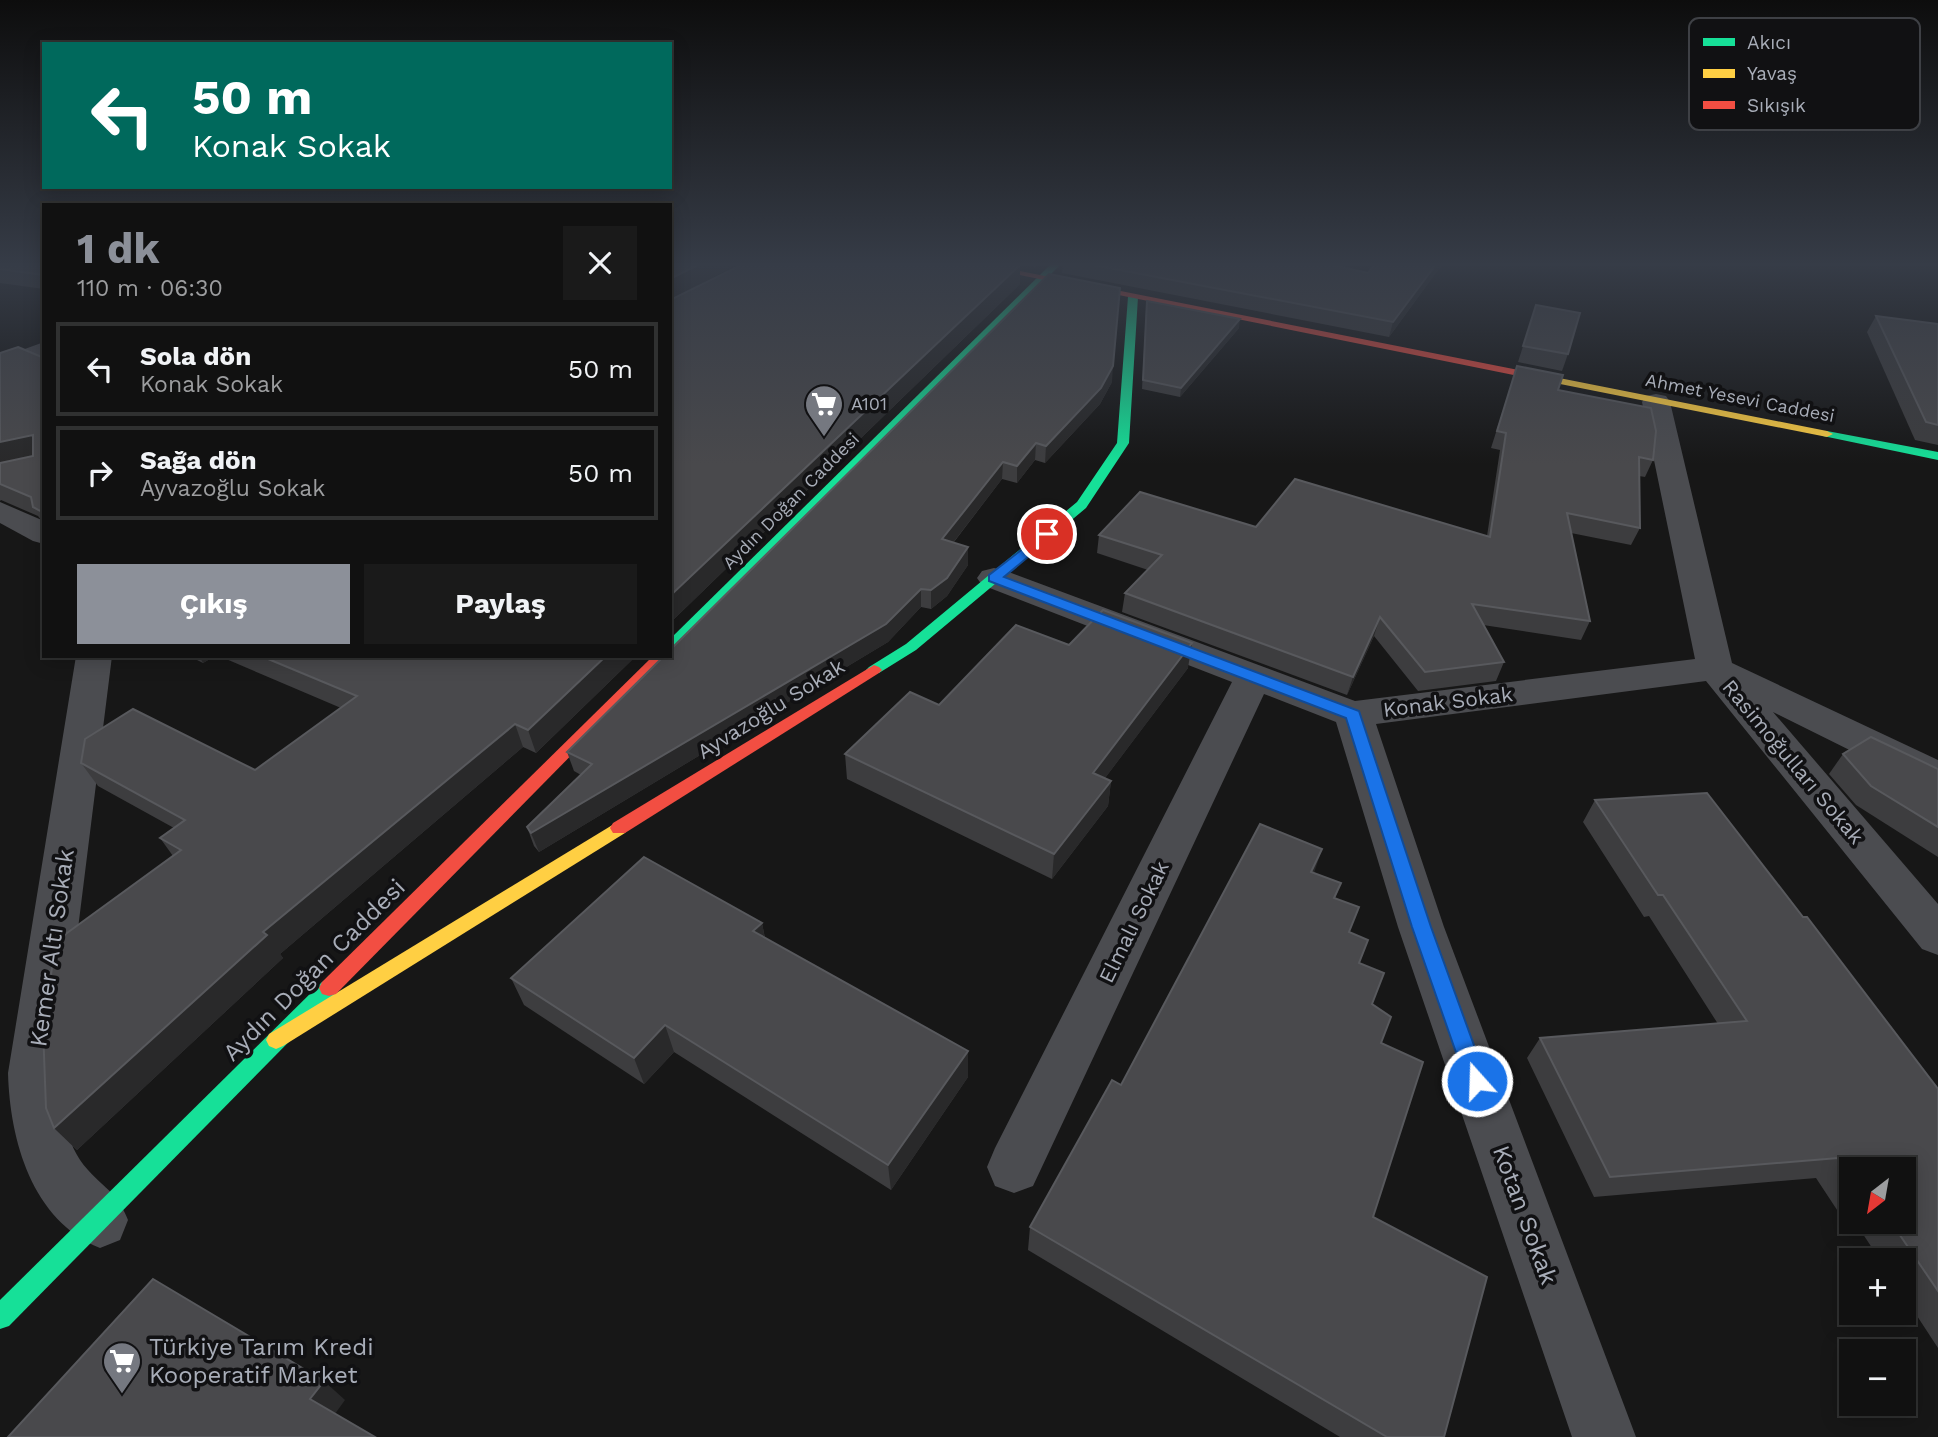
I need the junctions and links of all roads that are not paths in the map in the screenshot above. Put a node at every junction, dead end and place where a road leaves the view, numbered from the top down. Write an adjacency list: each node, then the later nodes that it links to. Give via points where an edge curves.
1 (990, 330): 11 (street, Aydın Doğan Caddesi)
2 (1131, 330): 10 (street, Ayvazoğlu Sokak, via 1123,443 1082,505)
3 (1298, 330): 6 (street, Ahmet Yesevi Caddesi)
4 (42, 351): 5 (street)
5 (0, 367)
6 (1656, 402): 7 (street, Ahmet Yesevi Caddesi); 14 (street, Rasimoğulları Sokak)
7 (1938, 456)
8 (0, 511): 9 (street)
9 (42, 533)
10 (994, 578): 15 (street, Konak Sokak); 19 (street, Ayvazoğlu Sokak, via 911,647)
11 (672, 646)
12 (94, 658): 21 (street, Kemer Altı Sokak, via 34,1073 36,1110 46,1152 62,1181)
13 (660, 658): 19 (street, Aydın Doğan Caddesi)
14 (1715, 668): 16 (street, Konak Sokak); 17 (street); 18 (street, Rasimoğulları Sokak)
15 (1253, 677): 16 (street, Konak Sokak); 20 (street, Elmalı Sokak)
16 (1353, 714): 23 (street, Kotan Sokak, via 1421,927)
17 (1938, 777)
18 (1938, 936)
19 (276, 1040): 21 (street, Aydın Doğan Caddesi)
20 (1014, 1167)
21 (100, 1220): 22 (street, Aydın Doğan Caddesi)
22 (0, 1318)
23 (1604, 1437)

